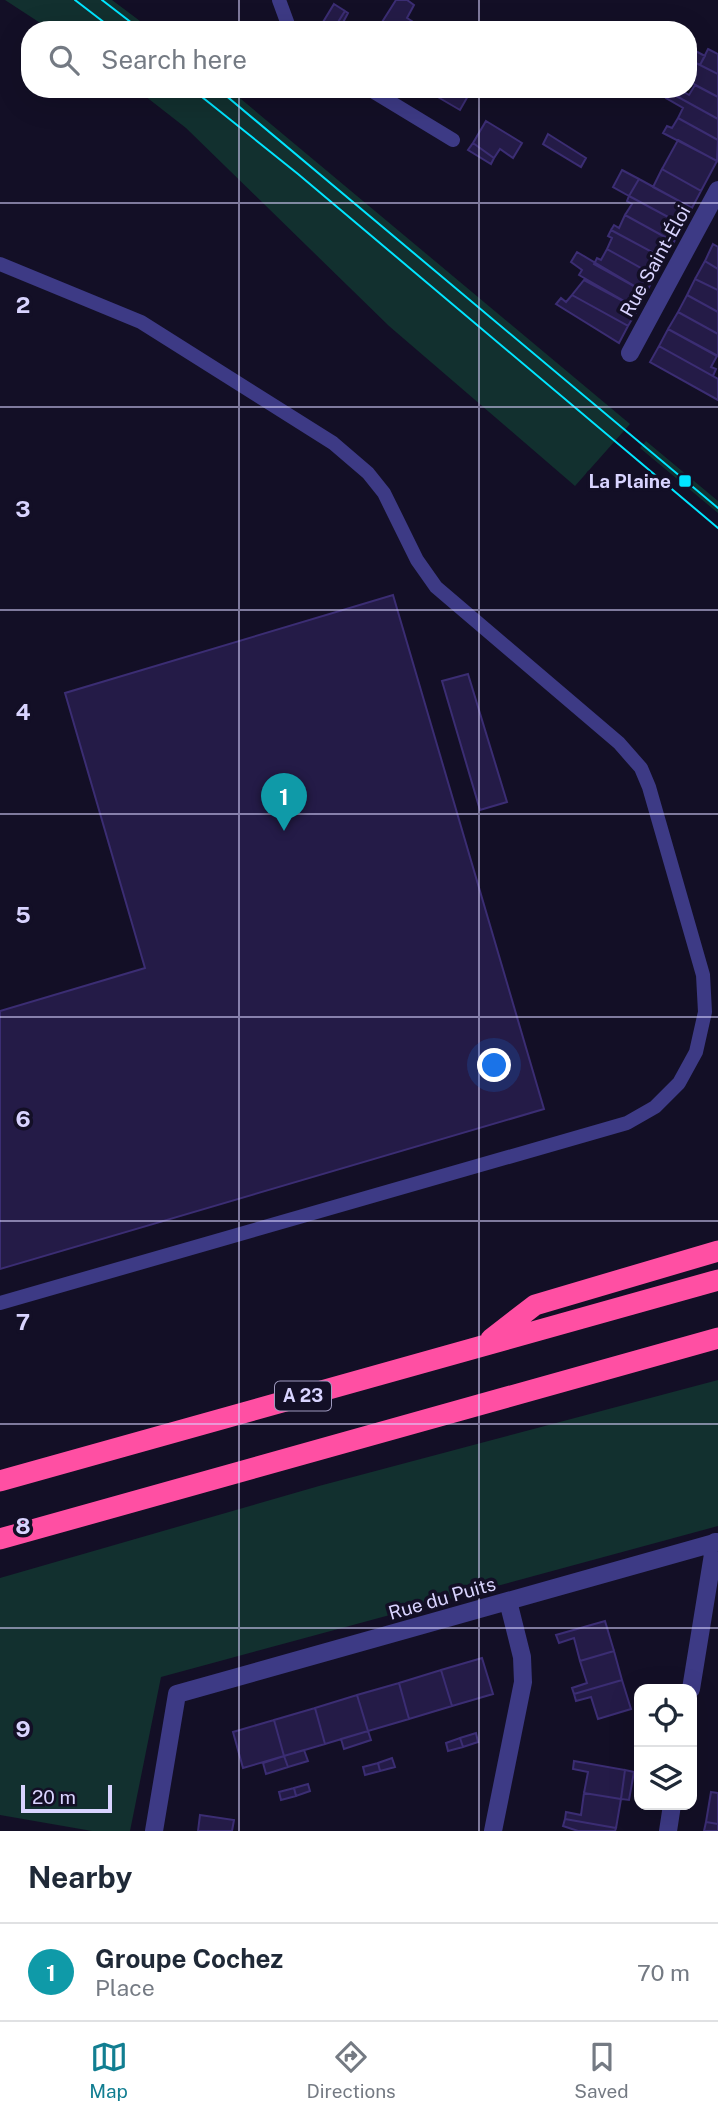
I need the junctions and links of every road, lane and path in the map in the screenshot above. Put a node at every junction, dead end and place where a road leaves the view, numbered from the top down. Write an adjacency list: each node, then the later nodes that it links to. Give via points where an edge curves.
1 (279, 0): 2 (lane)
2 (287, 21)
3 (384, 98): 4 (lane)
4 (453, 140)
5 (718, 190): 7 (street, Rue Saint-Éloi)
6 (0, 264): 10 (lane, via 141,322 333,443 368,472 436,587 619,743 640,768 706,992 702,1030 689,1067 668,1096 627,1123)
7 (629, 353)
8 (718, 1251): 12 (highway, via 535,1305)
9 (718, 1280): 12 (highway, A 23)
10 (0, 1303)
11 (718, 1338): 14 (highway)
12 (482, 1346): 13 (highway, A 23)
13 (0, 1481)
14 (0, 1539)
15 (717, 1543): 16 (street, Rue du Puits); 17 (street)
16 (508, 1601): 19 (street, Rue du Puits, via 177,1694); 20 (street, via 522,1657 523,1682)
17 (692, 1684)
18 (671, 1810): 21 (street)
19 (153, 1831)
20 (493, 1831)
21 (668, 1831)

